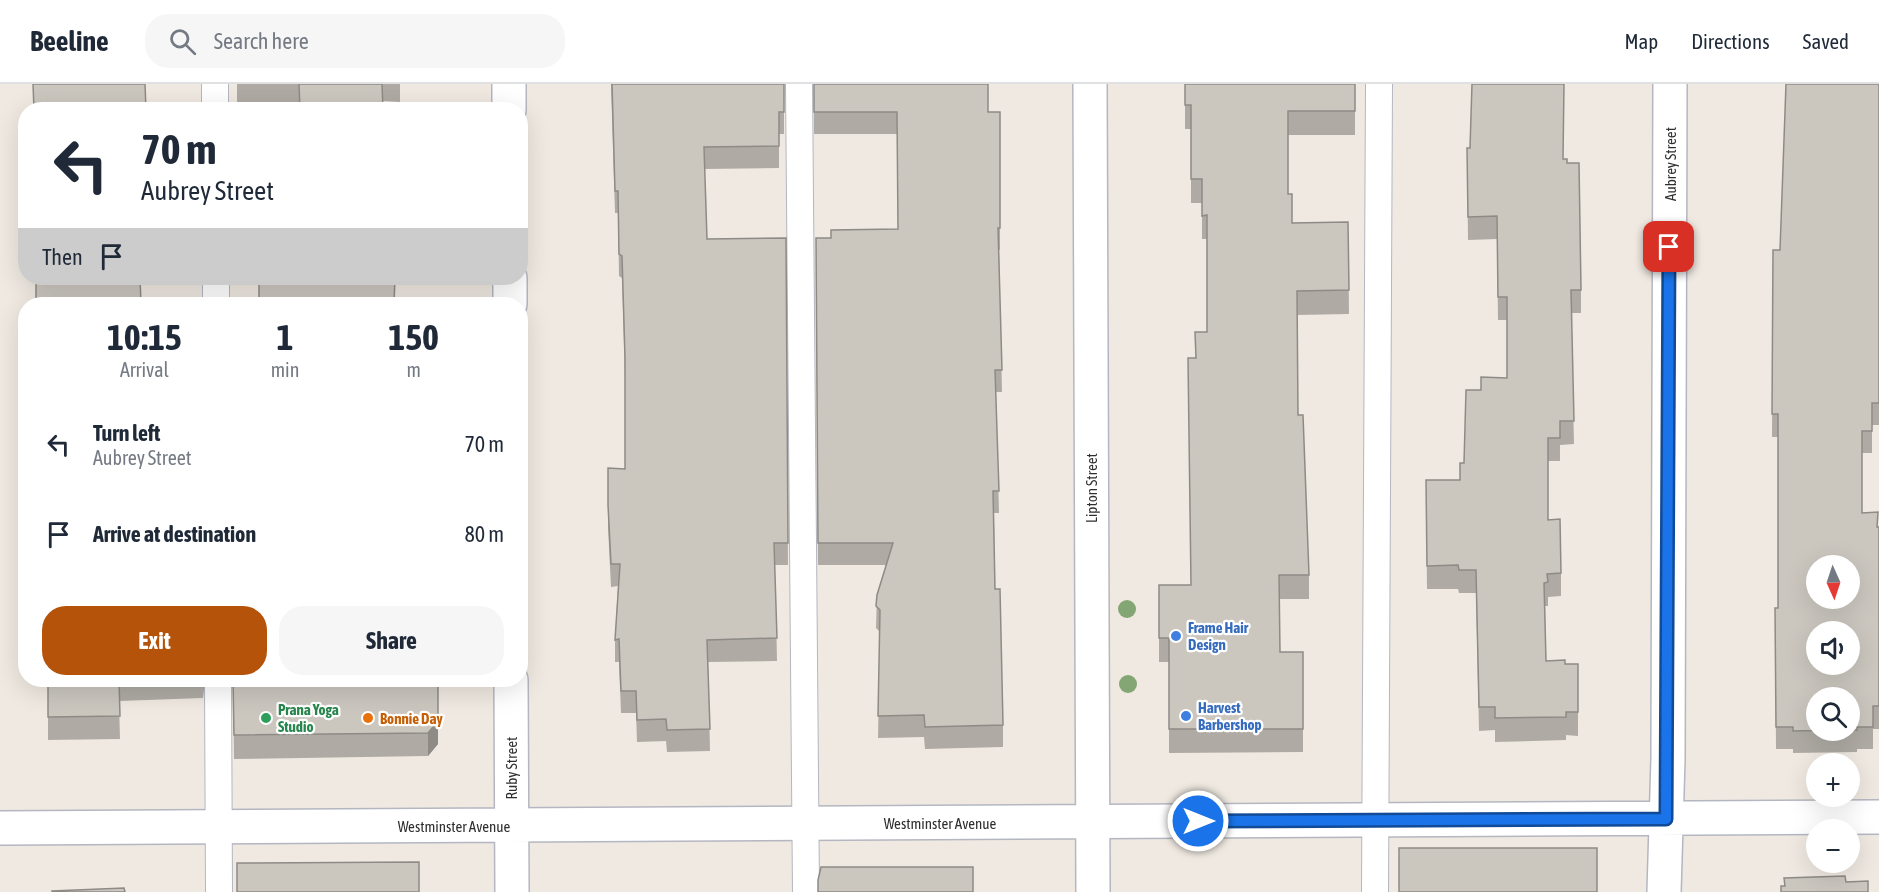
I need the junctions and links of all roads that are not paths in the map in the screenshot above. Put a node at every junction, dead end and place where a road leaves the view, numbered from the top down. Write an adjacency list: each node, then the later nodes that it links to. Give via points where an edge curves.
1 (215, 84): 7 (lane)
2 (509, 84): 8 (street)
3 (798, 84): 15 (lane)
4 (1090, 84): 14 (street, Lipton Street)
5 (1379, 84): 13 (lane)
6 (1670, 84): 12 (street, Aubrey Street)
7 (215, 102)
8 (509, 102)
9 (218, 687): 17 (lane)
10 (511, 687): 16 (street, Ruby Street)
11 (1879, 817): 12 (street, Westminster Avenue)
12 (1666, 819): 13 (street, Westminster Avenue); 24 (street, Aubrey Street)
13 (1377, 820): 14 (street, Westminster Avenue); 23 (lane)
14 (1093, 821): 15 (street, Westminster Avenue); 22 (street, Lipton Street)
15 (806, 824): 16 (street, Westminster Avenue); 21 (lane)
16 (511, 825): 17 (street, Westminster Avenue); 20 (street, Ruby Street)
17 (219, 827): 18 (street, Westminster Avenue); 19 (lane)
18 (0, 828)
19 (219, 892)
20 (512, 892)
21 (806, 892)
22 (1093, 892)
23 (1376, 892)
24 (1664, 892)

